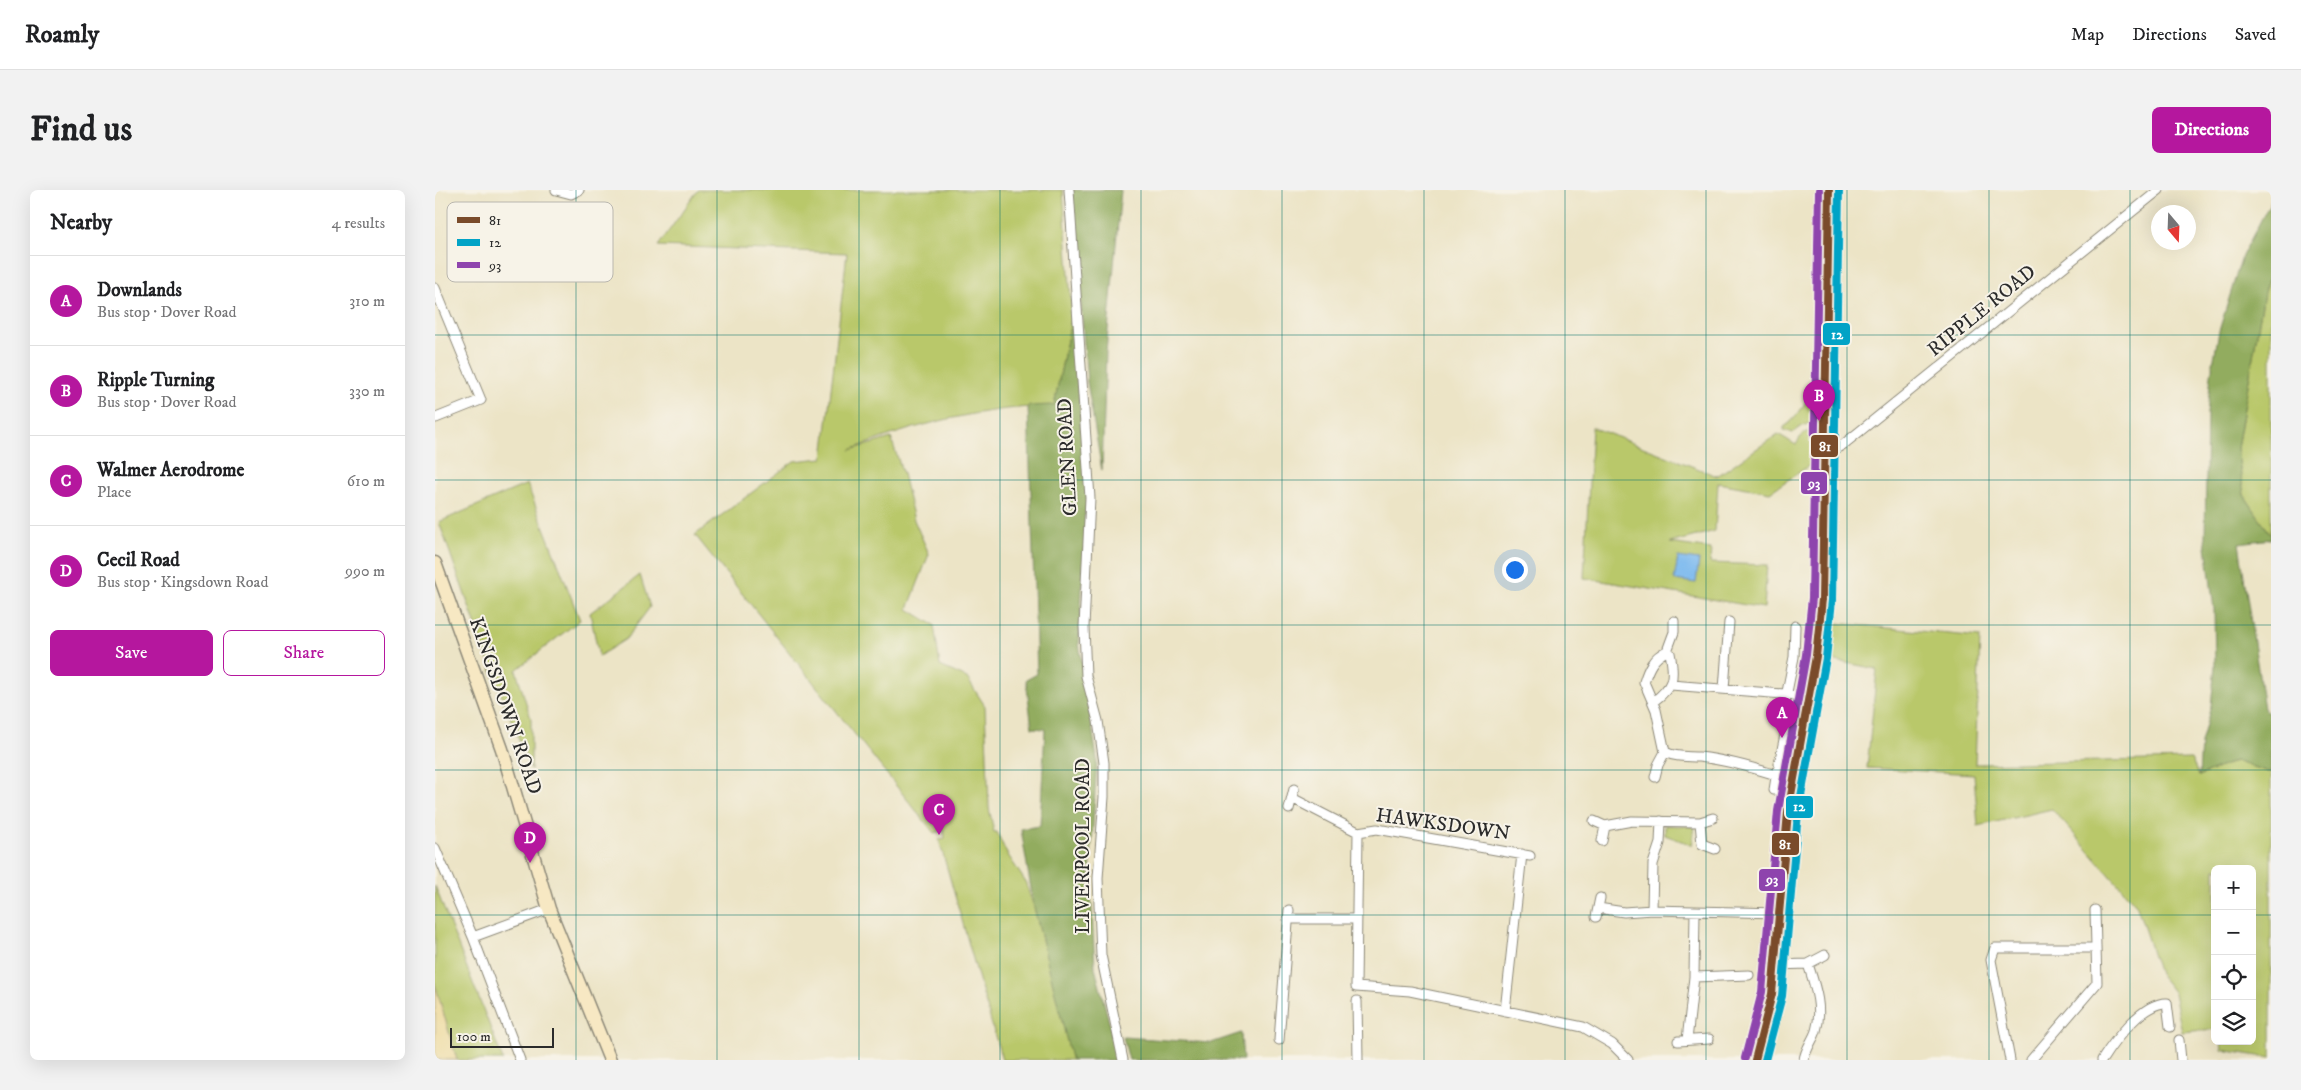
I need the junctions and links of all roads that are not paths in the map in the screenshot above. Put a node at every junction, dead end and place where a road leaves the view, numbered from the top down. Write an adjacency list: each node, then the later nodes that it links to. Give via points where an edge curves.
1 (556, 190): 2 (street, via 571,194)
2 (579, 190)
3 (1069, 190): 19 (street, GLEN ROAD, via 1090,498 1084,627 1086,667)
4 (1829, 190): 8 (main road)
5 (2159, 190): 8 (street, RIPPLE ROAD, via 1844,444)
6 (435, 288): 7 (street, via 481,400)
7 (436, 418)
8 (1824, 456): 17 (main road, via 1822,599)
9 (435, 563): 35 (street, KINGSDOWN ROAD, via 502,749)
10 (1674, 621): 13 (street)
11 (1729, 622): 15 (street)
12 (1795, 626): 16 (street)
13 (1667, 651): 14 (street, via 1673,668); 18 (street, via 1649,666 1644,682)
14 (1671, 684): 15 (street); 18 (street)
15 (1724, 689): 16 (street)
16 (1788, 694): 17 (street); 21 (street, via 1783,712 1786,730)
17 (1809, 696): 39 (main road, via 1788,812)
18 (1653, 702): 20 (street)
19 (1098, 721): 56 (street, LIVERPOOL ROAD, via 1104,797 1098,878 1101,955)
20 (1665, 752): 21 (street, via 1678,757); 22 (street)
21 (1778, 769): 23 (street)
22 (1655, 778)
23 (1774, 790)
24 (1289, 809): 30 (street, HAWKSDOWN, via 1293,793)
25 (1713, 818): 28 (street)
26 (1595, 821): 29 (street)
27 (1661, 821): 28 (street); 29 (street); 36 (street, via 1661,843 1653,864)
28 (1700, 822): 33 (street, via 1702,844)
29 (1605, 826): 31 (street)
30 (1358, 832): 40 (street, HAWKSDOWN); 49 (street, HAWKSDOWN, via 1377,829 1526,855)
31 (1602, 842)
32 (435, 848): 41 (street)
33 (1715, 849)
34 (1600, 898): 36 (street, via 1597,912)
35 (549, 909): 41 (street); 55 (street, KINGSDOWN ROAD)
36 (1652, 910): 38 (street)
37 (2095, 910): 42 (street)
38 (1695, 912): 39 (street); 47 (street)
39 (1779, 913): 45 (main road)
40 (1357, 919): 49 (street, HAWKSDOWN, via 1356,987 1410,991); 52 (street, via 1288,915)
41 (473, 937): 54 (street)
42 (2096, 948): 61 (street, via 1995,948 1991,960); 62 (street, via 2097,983)
43 (1825, 955): 44 (street)
44 (1808, 964): 45 (street); 60 (street, via 1819,1014)
45 (1775, 966): 59 (main road, via 1768,1015)
46 (1749, 975): 47 (street, via 1737,970)
47 (1694, 977): 51 (street, via 1683,1041)
48 (1357, 1001): 57 (street)
49 (1505, 1011): 58 (street, HAWKSDOWN, via 1583,1027 1612,1044)
50 (2170, 1027): 63 (street, via 2167,1003 2159,1003 2133,1021)
51 (1709, 1039)
52 (1279, 1040)
53 (2179, 1040): 64 (street)
54 (520, 1060)
55 (610, 1060)
56 (1123, 1060)
57 (1358, 1060)
58 (1628, 1060)
59 (1755, 1060)
60 (1804, 1060)
61 (2009, 1060)
62 (2031, 1060)
63 (2103, 1060)
64 (2181, 1060)

